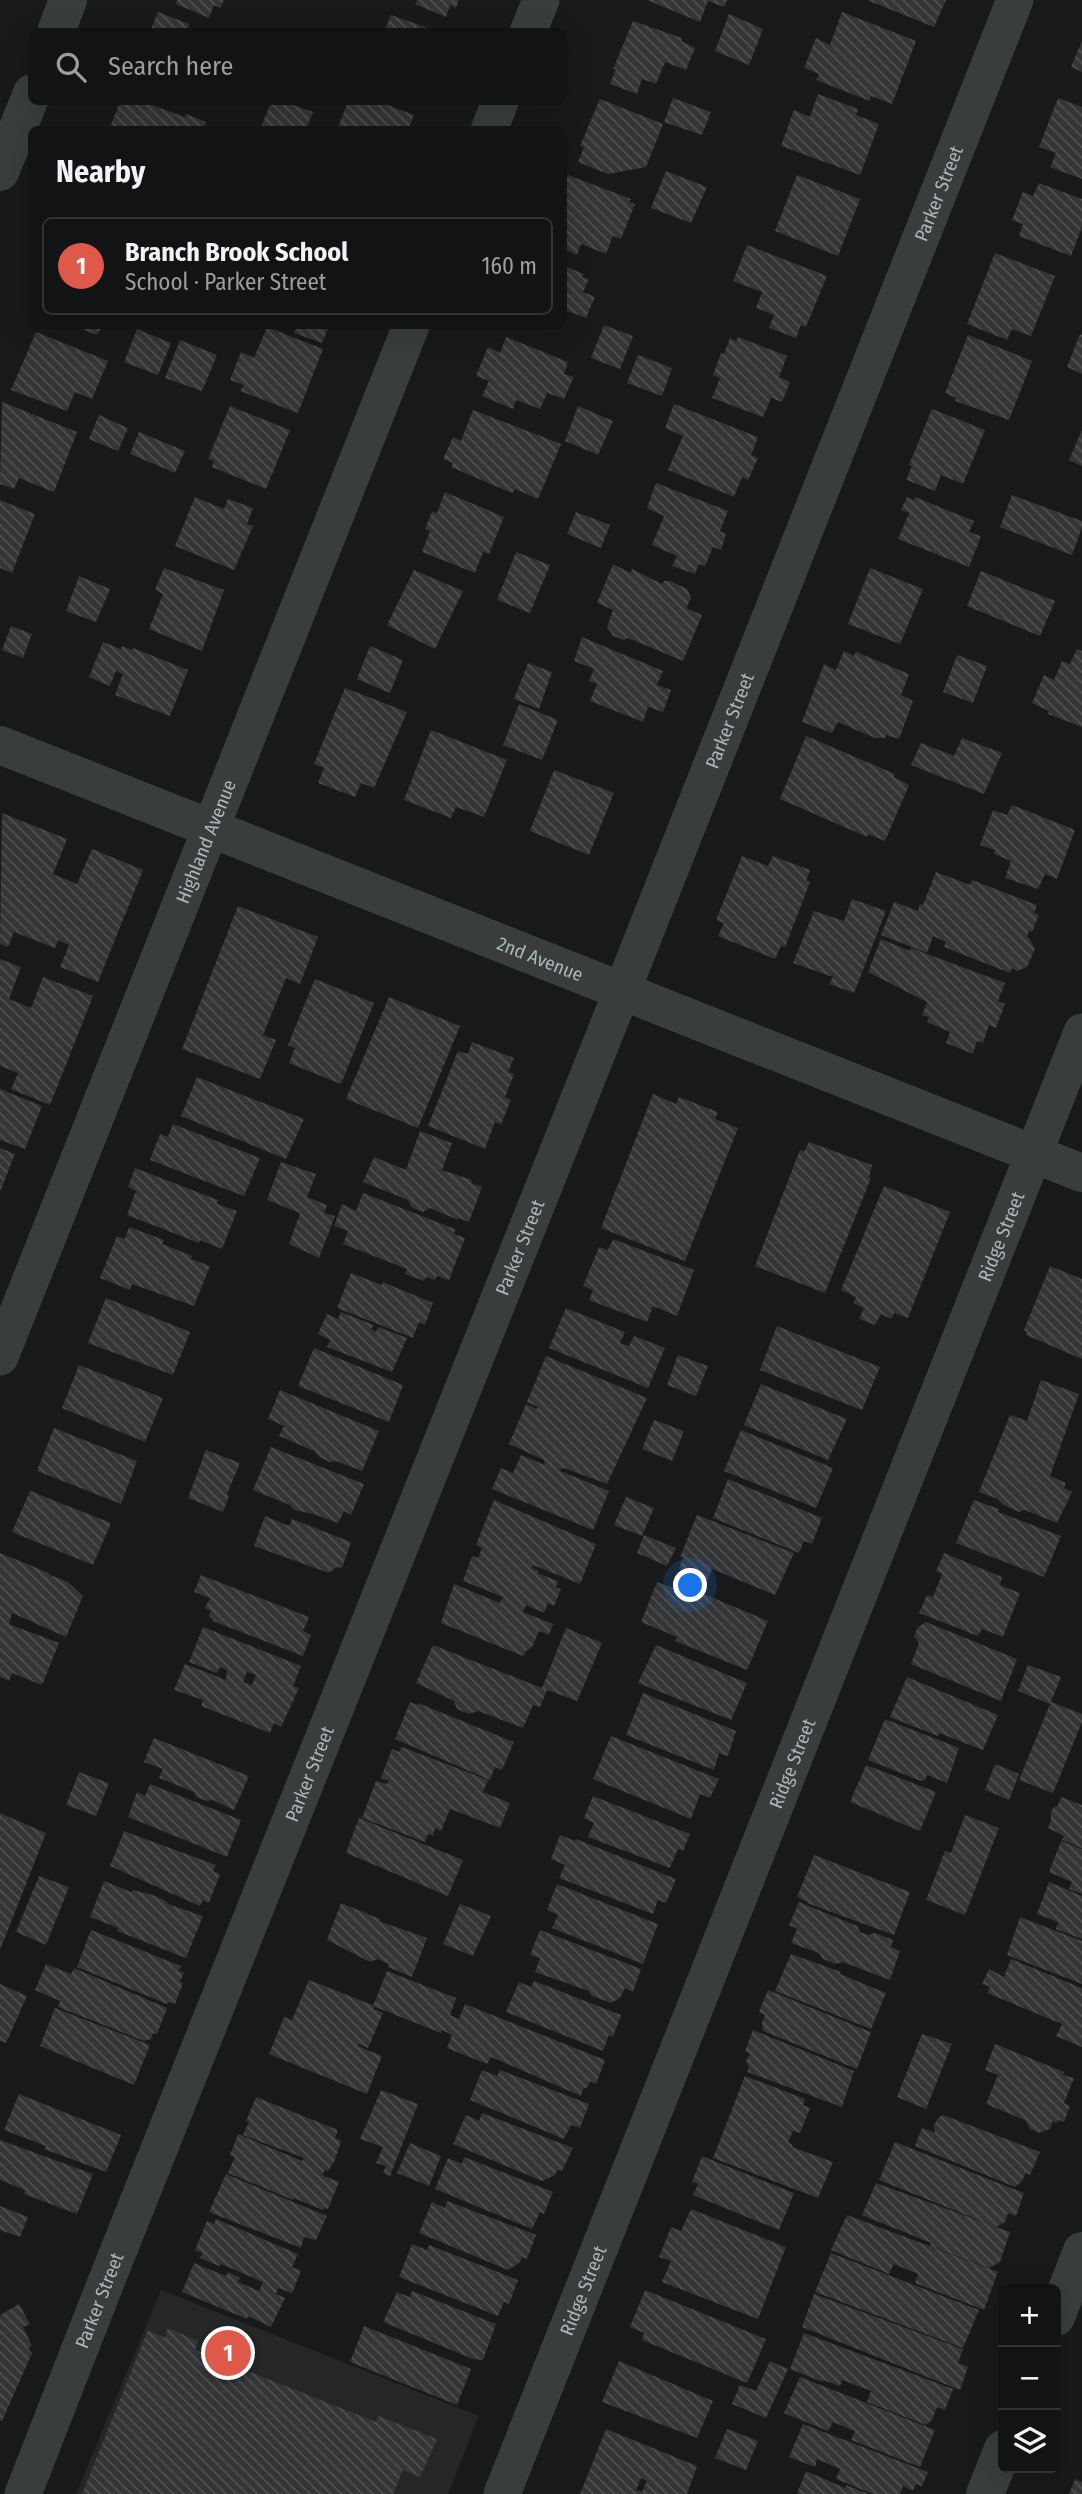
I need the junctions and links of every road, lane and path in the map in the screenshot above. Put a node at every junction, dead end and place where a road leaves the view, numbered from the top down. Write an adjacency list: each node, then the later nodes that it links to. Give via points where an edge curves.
1 (68, 0): 4 (street)
2 (541, 0): 5 (street)
3 (1015, 0): 13 (street, Parker Street)
4 (58, 28)
5 (530, 28)
6 (28, 103): 9 (street)
7 (499, 105): 8 (street)
8 (491, 126)
9 (0, 173)
10 (410, 329): 12 (street, Highland Avenue)
11 (0, 745): 12 (street, 2nd Avenue)
12 (212, 828): 13 (street, 2nd Avenue); 17 (street, Highland Avenue)
13 (622, 991): 15 (street, 2nd Avenue); 21 (street, Parker Street)
14 (1082, 1032): 15 (street, Ridge Street)
15 (1035, 1154): 16 (street, 2nd Avenue); 22 (street, Ridge Street)
16 (1082, 1173)
17 (0, 1357)
18 (1082, 2251): 19 (street)
19 (1061, 2304)
20 (998, 2462): 23 (street)
21 (23, 2494)
22 (502, 2494)
23 (985, 2494)

